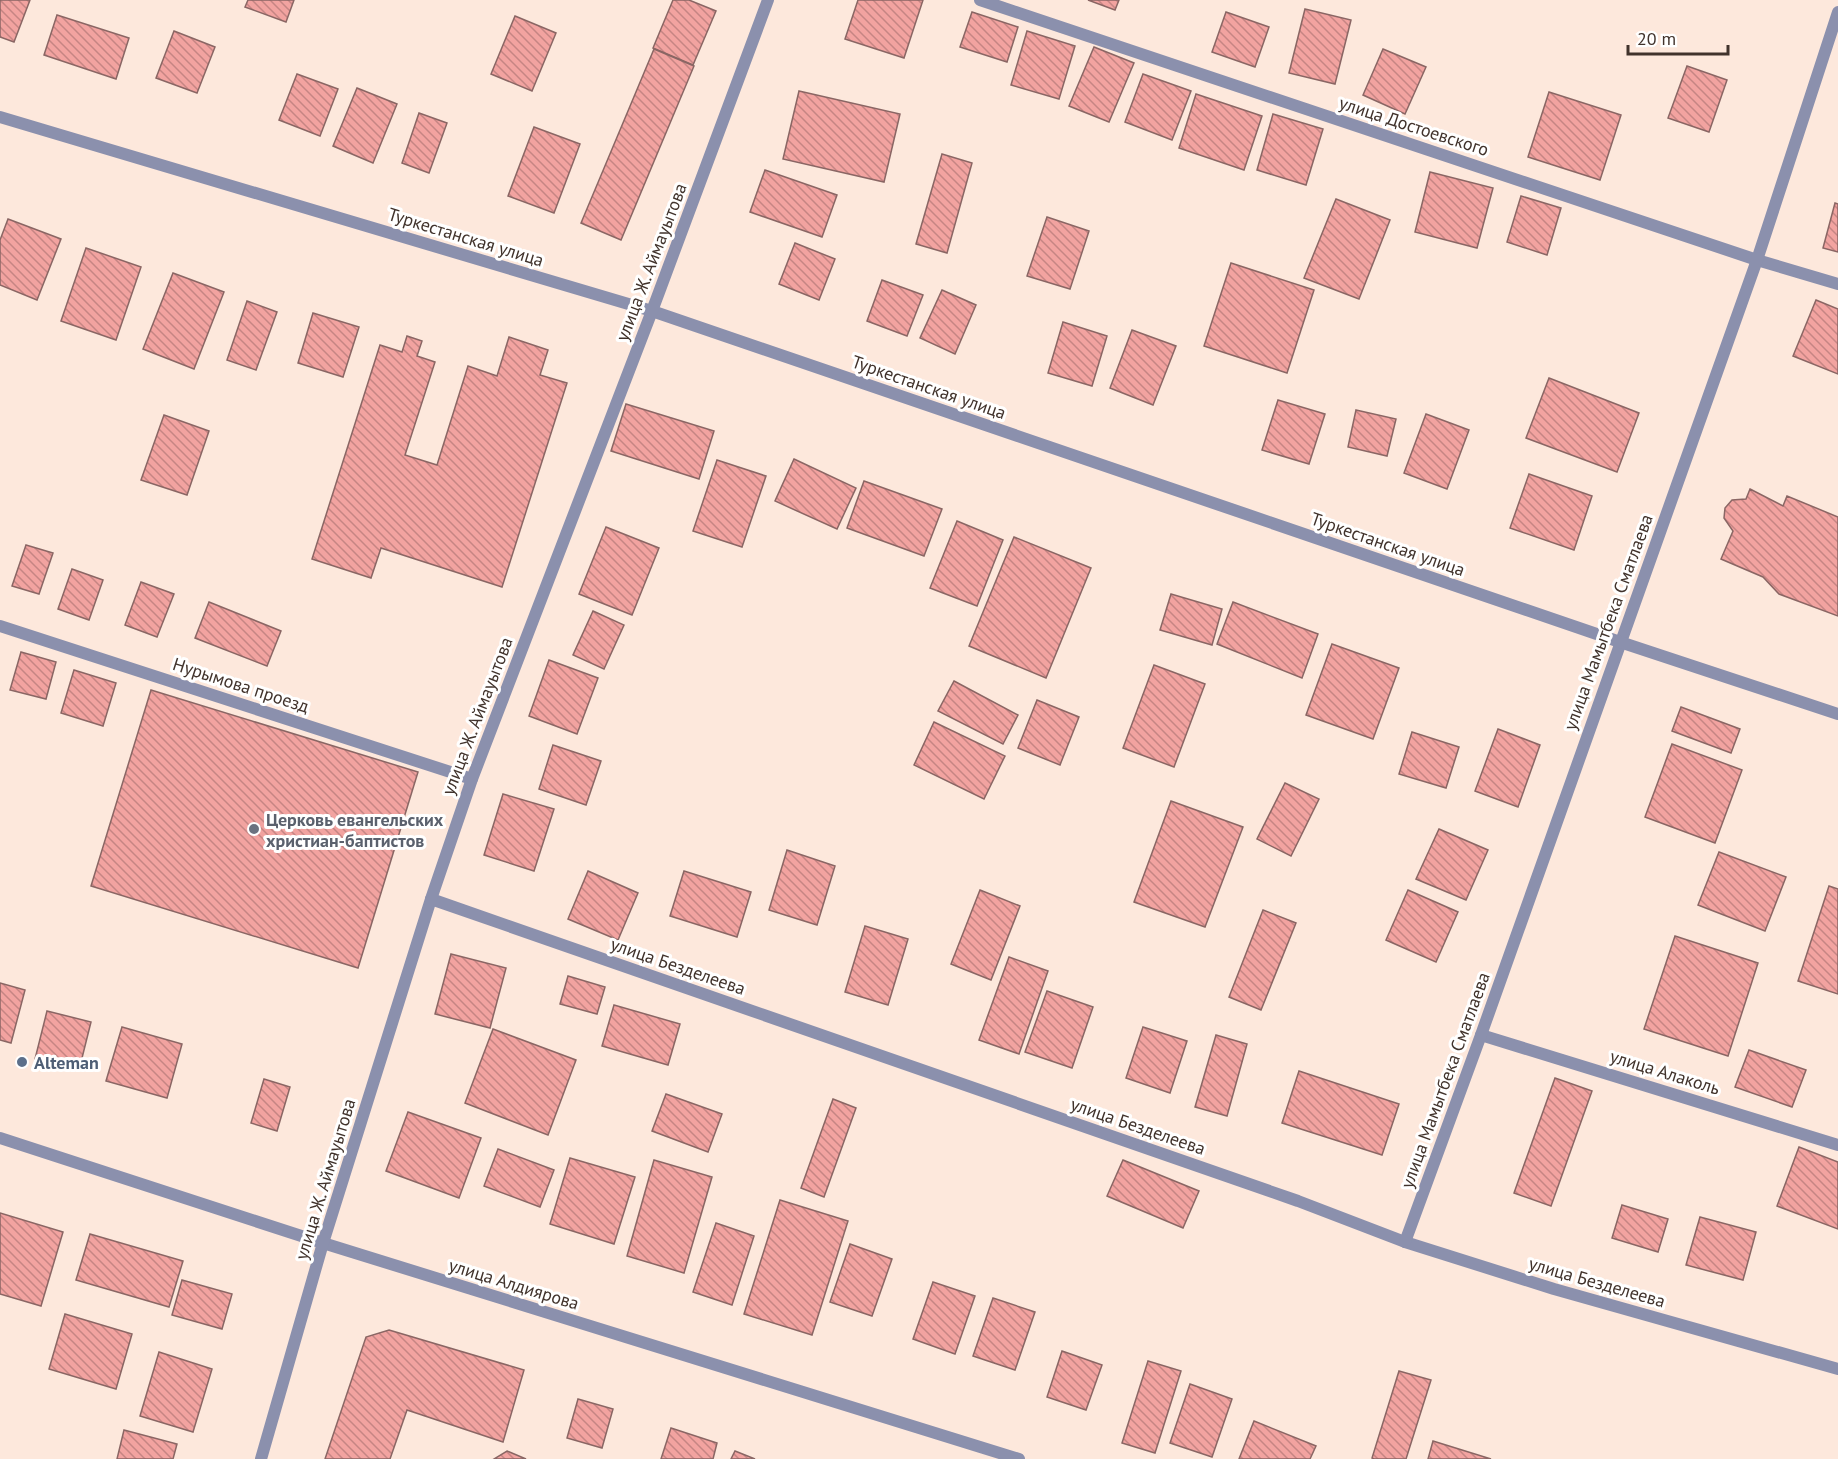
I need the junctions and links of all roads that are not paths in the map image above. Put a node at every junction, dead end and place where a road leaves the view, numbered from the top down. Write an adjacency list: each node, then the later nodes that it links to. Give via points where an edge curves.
1 (768, 0): 7 (street, улица Ж. Аймауытова)
2 (980, 0): 5 (street, улица Достоевского)
3 (1838, 12): 5 (street, улица Мамытбека Сматлаева)
4 (0, 117): 7 (street, Туркестанская улица)
5 (1757, 260): 6 (street, улица Достоевского); 9 (street, улица Мамытбека Сматлаева)
6 (1838, 284)
7 (652, 311): 9 (street, Туркестанская улица); 11 (street, улица Ж. Аймауытова)
8 (0, 626): 11 (street, Нурымова проезд)
9 (1620, 642): 10 (street, Туркестанская улица); 13 (street, улица Мамытбека Сматлаева)
10 (1838, 714)
11 (471, 779): 12 (street, улица Ж. Аймауытова)
12 (431, 899): 16 (street, улица Безделеева, via 1298,1201); 17 (street, улица Ж. Аймауытова)
13 (1481, 1035): 15 (street, улица Алаколь); 16 (street, улица Мамытбека Сматлаева)
14 (0, 1138): 17 (street, улица Алдиярова)
15 (1838, 1145)
16 (1405, 1242): 18 (street, улица Безделеева, via 1554,1289)
17 (323, 1244): 19 (street, улица Ж. Аймауытова); 20 (street, улица Алдиярова)
18 (1838, 1369)
19 (261, 1459)
20 (1019, 1459)

